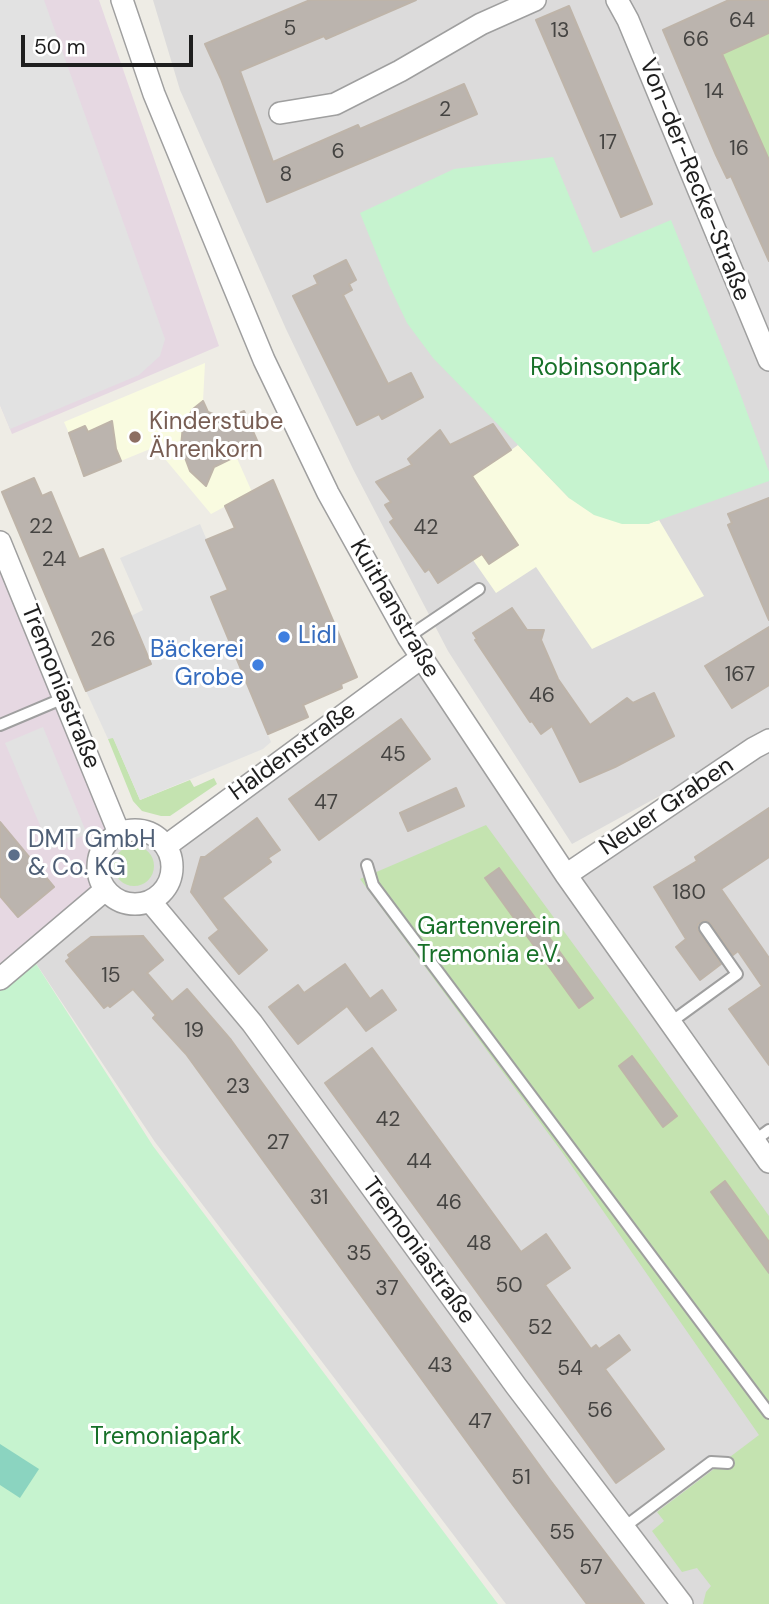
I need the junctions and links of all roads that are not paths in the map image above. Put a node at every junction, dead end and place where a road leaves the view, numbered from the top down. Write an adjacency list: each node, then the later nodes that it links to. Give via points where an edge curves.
1 (122, 0): 8 (street, Kuithanstraße, via 154,94 264,360 328,493)
2 (535, 0): 4 (street, via 481,24 335,104)
3 (624, 2): 5 (street, Von-der-Recke-Straße)
4 (280, 113)
5 (769, 360)
6 (0, 542): 10 (street, Tremoniastraße)
7 (479, 589): 8 (lane)
8 (408, 637): 9 (street, Kuithanstraße)
9 (421, 657): 14 (street, Haldenstraße); 16 (street, Kuithanstraße)
10 (64, 698): 11 (lane); 13 (street, Tremoniastraße)
11 (0, 725)
12 (769, 740): 16 (street, Neuer Graben)
13 (119, 833): 14 (street, via 148,831); 17 (street, via 108,840 98,857)
14 (166, 846): 18 (street, via 171,875 166,887)
15 (368, 865): 24 (lane, via 373,885)
16 (566, 875): 21 (street, Kuithanstraße)
17 (105, 890): 18 (street, via 125,903); 20 (street)
18 (150, 901): 26 (street, Tremoniastraße, via 252,1023)
19 (705, 928): 21 (lane, via 737,974)
20 (0, 979)
21 (671, 1022): 22 (street, Kuithanstraße)
22 (762, 1135): 23 (street, Kuithanstraße)
23 (769, 1162)
24 (769, 1413)
25 (728, 1462): 26 (lane, via 711,1462)
26 (623, 1528): 27 (street, Tremoniastraße)
27 (682, 1604)

